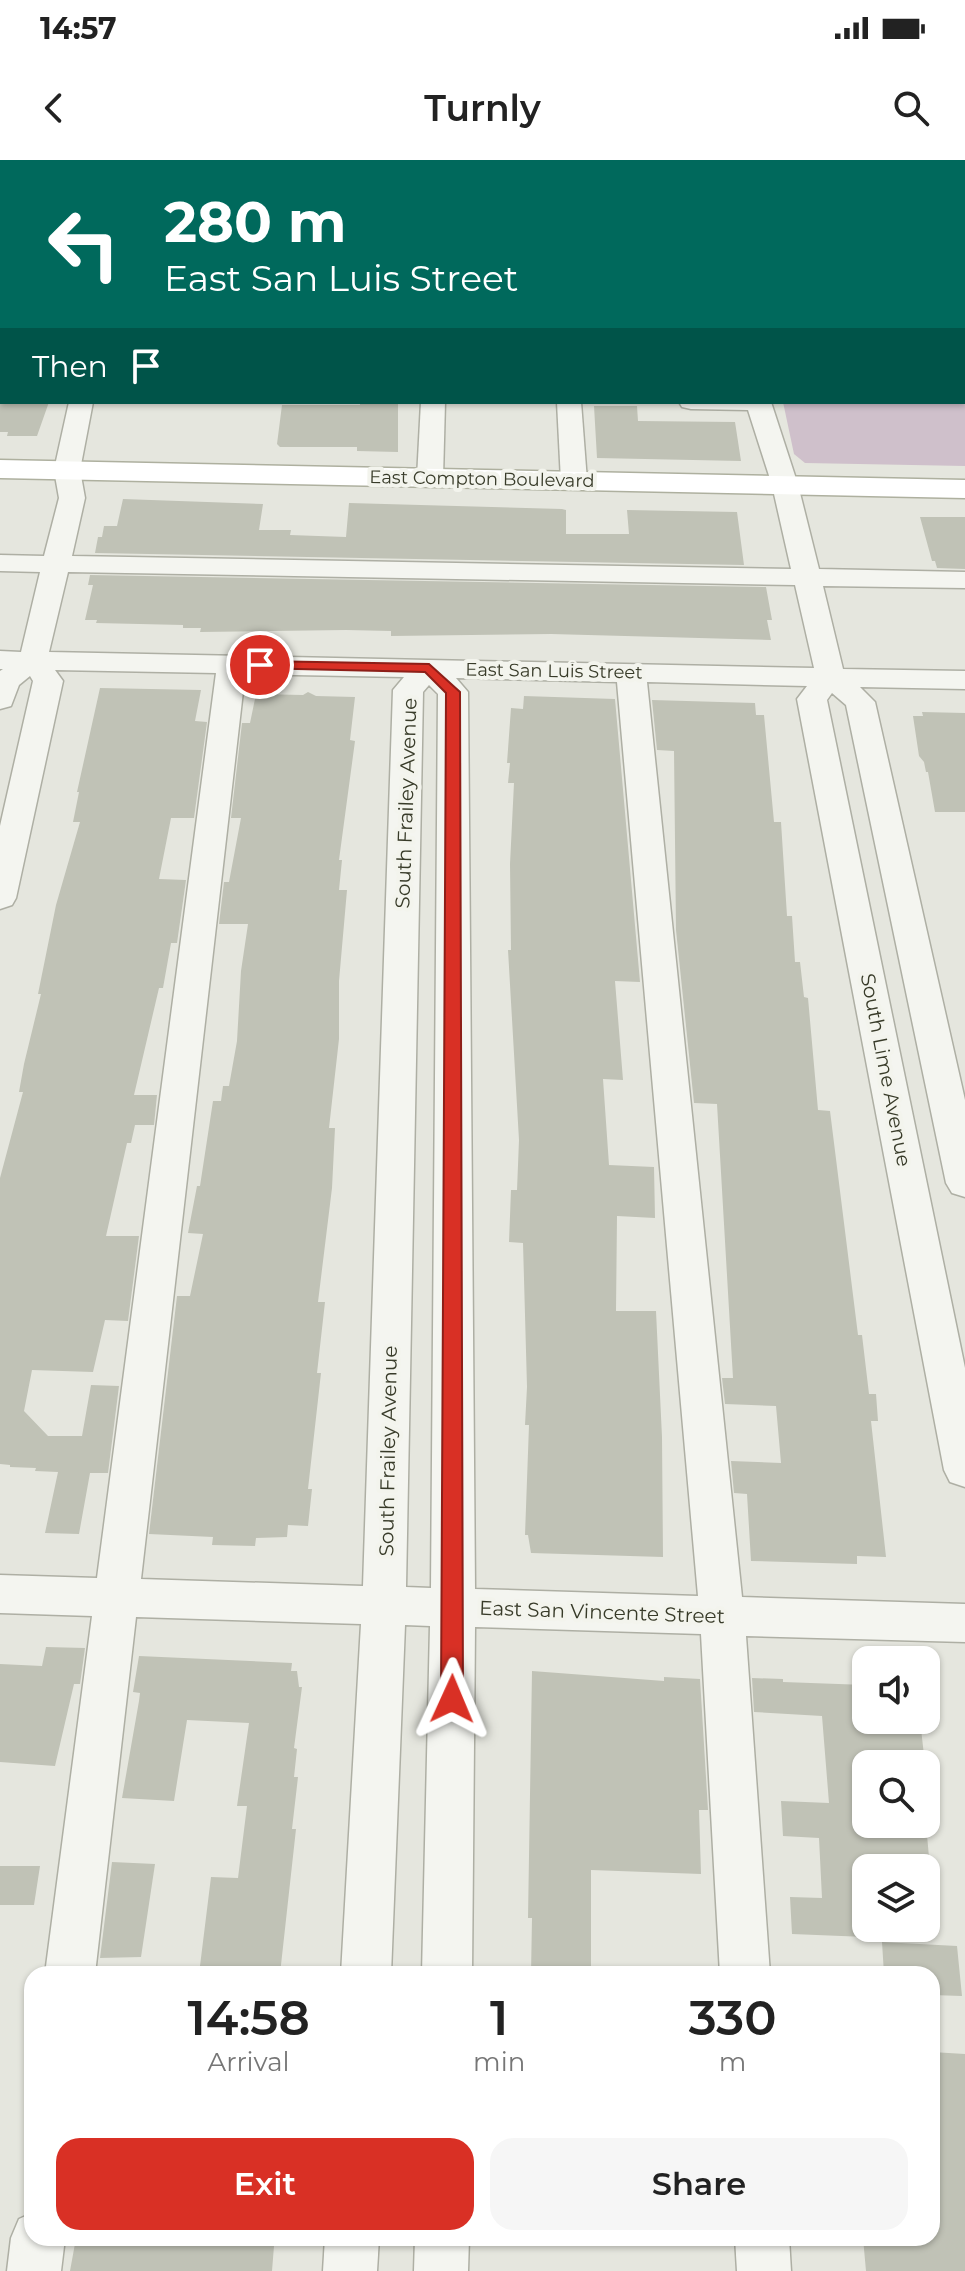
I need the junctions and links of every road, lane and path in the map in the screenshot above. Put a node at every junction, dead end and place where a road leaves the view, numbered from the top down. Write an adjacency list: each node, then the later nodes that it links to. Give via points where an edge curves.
1 (81, 404): 6 (street)
2 (433, 404): 7 (street)
3 (569, 404): 8 (street)
4 (758, 404): 9 (street)
5 (0, 469): 6 (main road, East Compton Boulevard)
6 (67, 470): 7 (main road, East Compton Boulevard); 12 (street, via 72,498)
7 (430, 478): 8 (main road, East Compton Boulevard)
8 (574, 481): 9 (main road, East Compton Boulevard)
9 (785, 485): 10 (main road, East Compton Boulevard); 13 (street)
10 (965, 489)
11 (0, 563): 12 (street)
12 (58, 564): 13 (street); 16 (street)
13 (805, 579): 14 (street); 20 (street)
14 (965, 580)
15 (0, 660): 16 (street, East San Luis Street)
16 (33, 660): 17 (street, East San Luis Street); 22 (street, via 5,681); 23 (street, via 48,681)
17 (232, 664): 18 (street, East San Luis Street); 27 (street)
18 (429, 668): 19 (street, East San Luis Street); 28 (street, South Frailey Avenue, via 408,690); 29 (street, South Frailey Avenue, via 453,692)
19 (631, 674): 20 (street, East San Luis Street); 30 (street)
20 (830, 676): 21 (street, East San Luis Street); 24 (street, via 860,702); 25 (street, South Lime Avenue, via 812,699)
21 (965, 680)
22 (0, 700)
23 (0, 898)
24 (965, 1183)
25 (965, 1470)
26 (0, 1594): 27 (street, East San Vincente Street)
27 (116, 1598): 28 (street, East San Vincente Street); 32 (street)
28 (384, 1606): 29 (street, East San Vincente Street); 33 (street, South Frailey Avenue)
29 (453, 1607): 30 (street, East San Vincente Street); 34 (street, South Frailey Avenue)
30 (722, 1617): 31 (street, East San Vincente Street); 35 (street)
31 (965, 1623)
32 (71, 1966)
33 (366, 1966)
34 (447, 1966)
35 (744, 1966)
36 (37, 2246): 40 (street)
37 (352, 2246): 41 (street)
38 (442, 2246): 42 (street)
39 (762, 2246): 43 (street)
40 (34, 2271)
41 (350, 2271)
42 (441, 2271)
43 (764, 2271)

